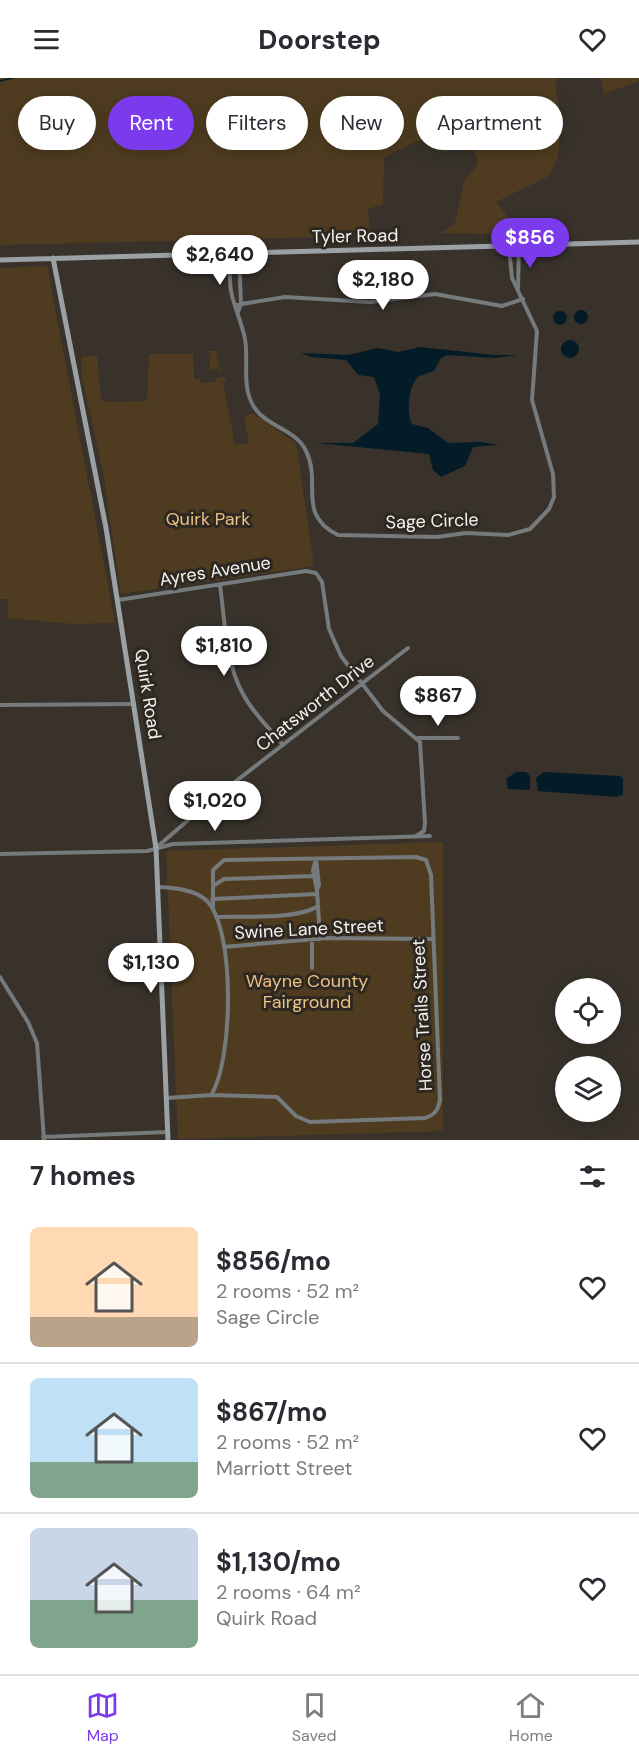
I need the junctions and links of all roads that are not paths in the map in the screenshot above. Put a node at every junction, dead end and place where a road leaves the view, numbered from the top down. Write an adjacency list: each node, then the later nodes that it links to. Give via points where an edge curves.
1 (639, 242): 3 (street, Tyler Road)
2 (509, 247): 3 (street, Tyler Road); 5 (street, Tyler Road); 8 (street, Sage Circle, via 512,278)
3 (519, 247): 8 (street, Sage Circle)
4 (230, 254): 5 (street, Tyler Road); 6 (street, Tyler Road); 11 (street, Sage Circle)
5 (239, 254): 10 (street)
6 (53, 258): 7 (street, Tyler Road); 14 (street, Quirk Road)
7 (0, 260)
8 (518, 289): 9 (street, Sage Circle)
9 (523, 299): 10 (street, via 502,306 435,294 370,302 285,297); 12 (street, Sage Circle, via 537,332 532,400 553,474 554,497 549,509 530,529 507,535 360,536 338,535 326,529 312,502 311,466 306,450 296,437 255,408 249,396 245,340)
10 (241, 304): 11 (street); 12 (street)
11 (235, 305): 12 (street, Sage Circle)
12 (238, 313)
13 (220, 585): 14 (street, Ayres Avenue); 16 (street, Ayres Avenue, via 306,571 316,573 322,582 332,639); 21 (street, via 230,657 239,687)
14 (118, 600): 17 (street, Quirk Road)
15 (408, 648): 16 (street, Chatsworth Drive)
16 (361, 684): 19 (street, via 387,716); 21 (street, Chatsworth Drive)
17 (134, 704): 18 (street); 24 (street, Quirk Road)
18 (0, 705)
19 (418, 738): 20 (street); 22 (street, via 423,750 425,823 424,831)
20 (458, 738)
21 (283, 745): 24 (street, Chatsworth Drive)
22 (416, 836): 23 (street); 24 (street, via 173,844)
23 (430, 836)
24 (156, 848): 25 (street); 28 (street, Quirk Road)
25 (0, 854)
26 (316, 859): 27 (street); 29 (street, via 225,860 213,870); 30 (street, via 320,885); 36 (street, Horse Trails Street, via 426,860 431,875)
27 (313, 876): 29 (street, via 224,879); 30 (street)
28 (158, 887): 33 (street, via 193,892); 42 (street, Quirk Road)
29 (213, 887): 31 (street)
30 (317, 892): 31 (street); 32 (street)
31 (212, 899): 33 (street)
32 (318, 906): 34 (street, via 301,913); 35 (street)
33 (213, 909): 34 (street)
34 (216, 917): 38 (street)
35 (320, 939): 36 (street, Swine Lane Street); 37 (street, Swine Lane Street)
36 (432, 939): 41 (street, Horse Trails Street, via 440,1100 432,1116 310,1122 296,1116 277,1097)
37 (312, 940): 38 (street, Swine Lane Street); 39 (street)
38 (224, 947): 41 (street, via 227,1034)
39 (312, 969)
40 (0, 977): 44 (street, via 37,1043)
41 (211, 1095): 42 (street)
42 (167, 1098): 43 (street, Quirk Road)
43 (168, 1132): 44 (street); 45 (street, Quirk Road)
44 (44, 1138)
45 (168, 1140)

